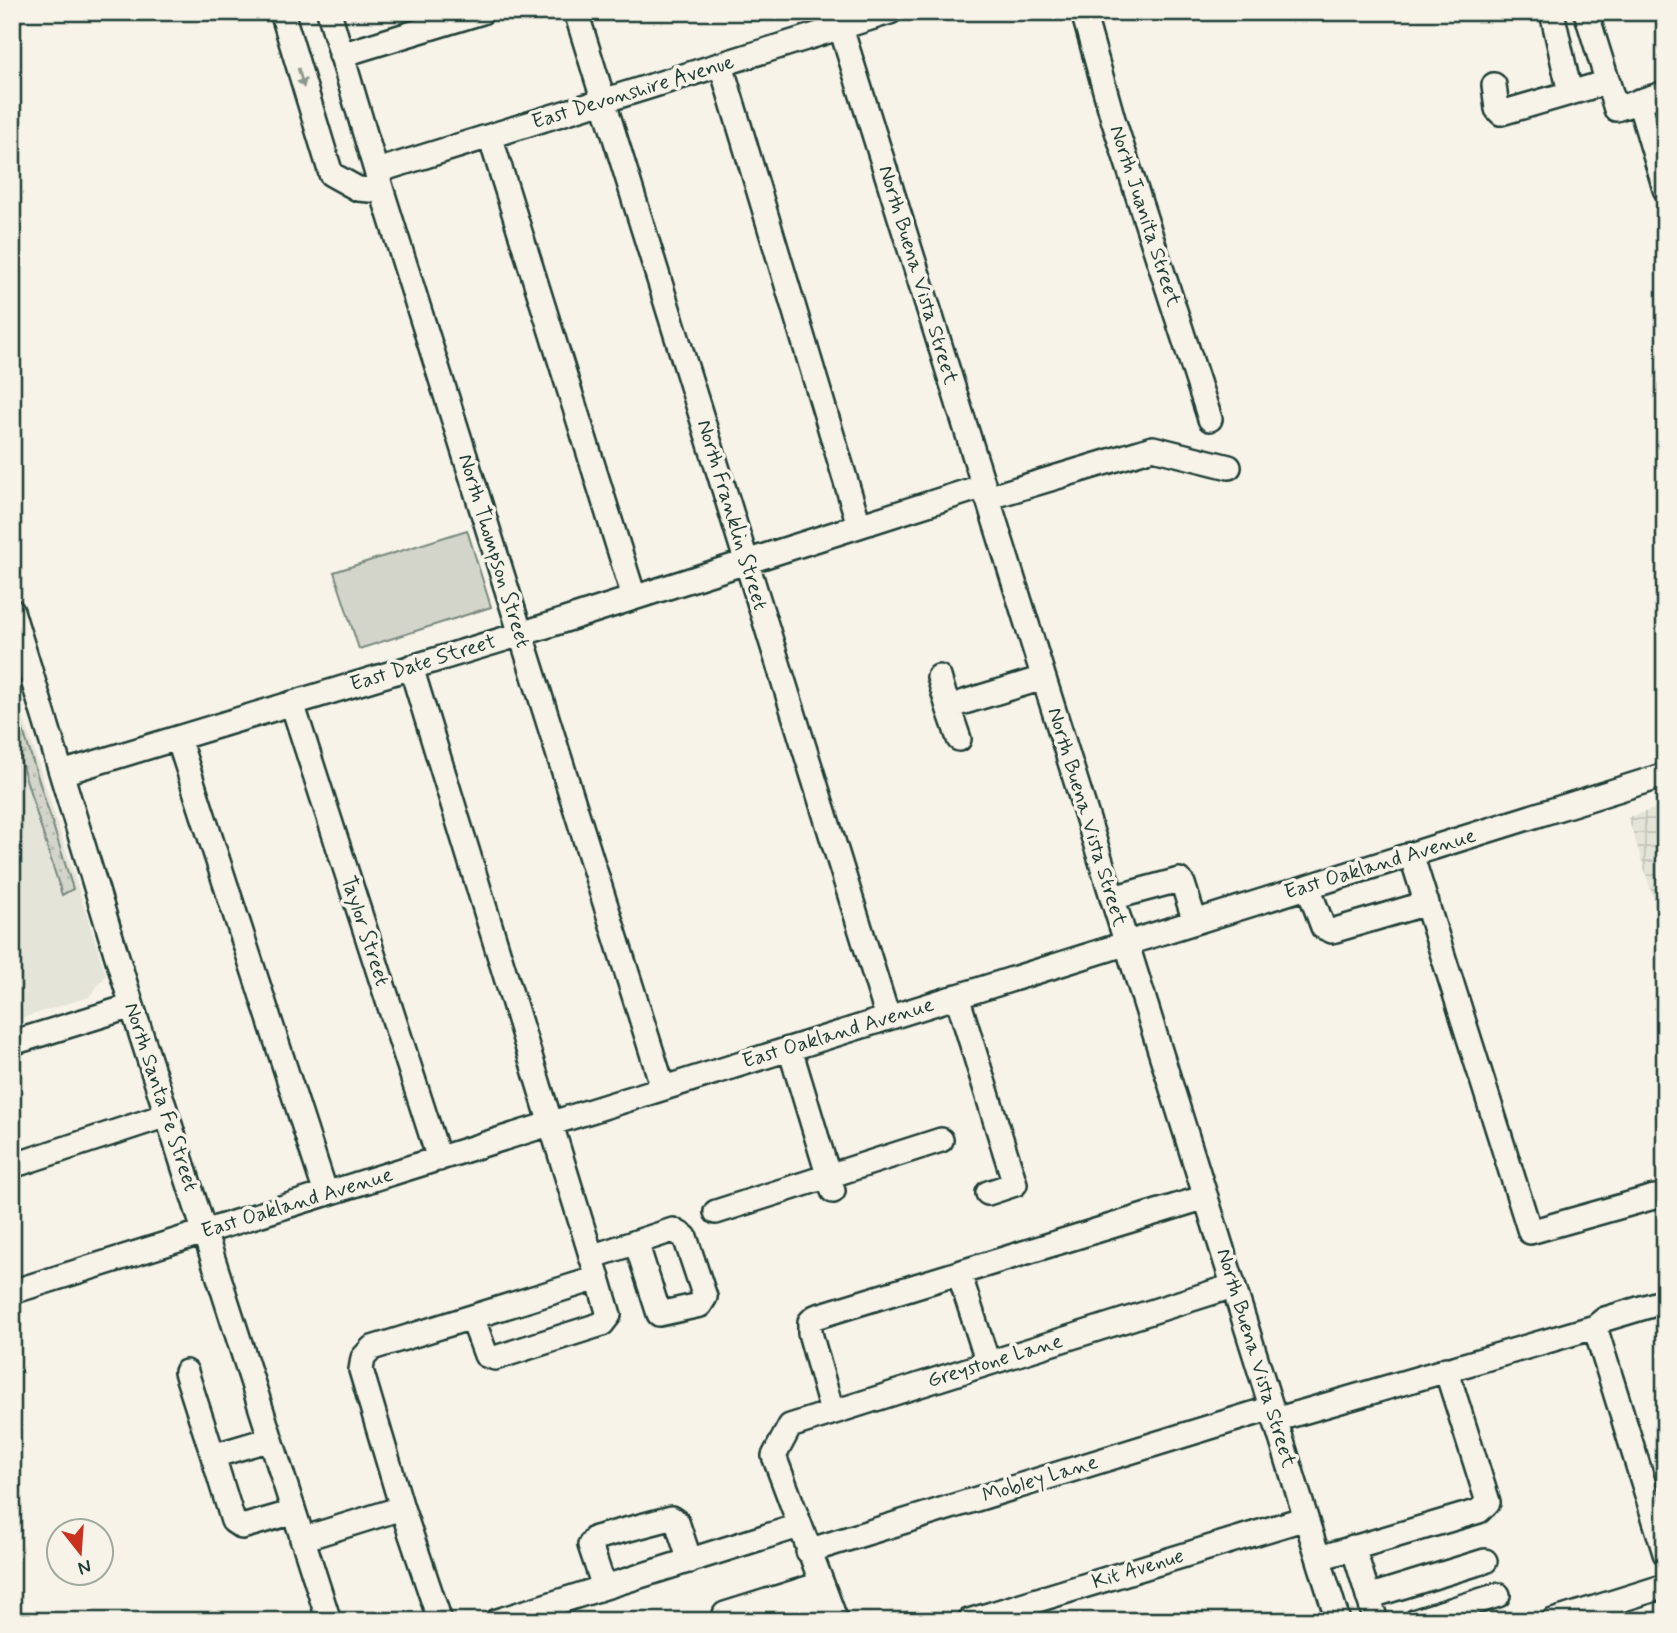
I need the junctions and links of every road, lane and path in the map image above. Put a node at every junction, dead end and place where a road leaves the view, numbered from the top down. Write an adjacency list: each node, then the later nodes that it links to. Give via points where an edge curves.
1 (282, 12): 21 (street, one-way to 21, via 331,174 358,189)
2 (328, 12): 12 (street, North Thompson Street)
3 (482, 12): 12 (street)
4 (576, 12): 18 (street, North Franklin Street)
5 (890, 12): 9 (street, East Devonshire Avenue)
6 (1083, 12): 23 (street, North Juanita Street)
7 (1552, 12): 11 (street)
8 (1586, 12): 10 (street)
9 (838, 20): 13 (street, East Devonshire Avenue); 25 (street, North Buena Vista Street)
10 (1596, 45): 11 (street); 14 (street)
11 (1560, 53): 16 (street)
12 (341, 55): 21 (street, North Thompson Street)
13 (720, 65): 18 (street, East Devonshire Avenue); 26 (street)
14 (1608, 82): 16 (street); 19 (street, via 1616,109)
15 (1494, 85): 16 (street, via 1497,109 1502,113)
16 (1570, 93)
17 (1665, 93): 19 (street)
18 (602, 101): 20 (street, East Devonshire Avenue); 27 (street, North Franklin Street)
19 (1639, 102): 22 (street)
20 (490, 136): 21 (street, East Devonshire Avenue); 28 (street)
21 (379, 181): 30 (street, North Thompson Street)
22 (1665, 189)
23 (1210, 419)
24 (1229, 467): 25 (street, East Date Street, via 1153,448)
25 (986, 492): 26 (street, East Date Street); 33 (street, North Buena Vista Street)
26 (859, 525): 27 (street, East Date Street)
27 (747, 560): 28 (street, East Date Street); 48 (street, North Franklin Street)
28 (634, 597): 30 (street, East Date Street)
29 (12, 611): 38 (street, North Santa Fe Street)
30 (521, 634): 31 (street, East Date Street); 51 (street, North Thompson Street)
31 (411, 667): 34 (street, East Date Street); 53 (street)
32 (939, 677): 35 (street)
33 (1043, 678): 35 (street); 42 (street, North Buena Vista Street)
34 (292, 703): 36 (street, East Date Street); 55 (street, Taylor Street)
35 (948, 707): 37 (street)
36 (178, 738): 38 (street, East Date Street); 59 (street)
37 (959, 739)
38 (62, 773): 47 (street, North Santa Fe Street)
39 (1665, 775): 40 (street, East Oakland Avenue)
40 (1411, 854): 41 (street, East Oakland Avenue); 43 (street)
41 (1308, 887): 43 (street, via 1323,928 1332,931); 44 (street, East Oakland Avenue)
42 (1112, 898): 44 (street, via 1179,880); 45 (street, North Buena Vista Street)
43 (1427, 903): 61 (street, via 1530,1232)
44 (1195, 922): 45 (street, East Oakland Avenue)
45 (1126, 943): 46 (street, East Oakland Avenue); 60 (street, North Buena Vista Street)
46 (957, 996): 48 (street, East Oakland Avenue); 58 (street, via 1015,1184)
47 (132, 1006): 49 (street); 52 (street, North Santa Fe Street)
48 (888, 1018): 50 (street, East Oakland Avenue)
49 (12, 1043)
50 (790, 1049): 51 (street, East Oakland Avenue); 57 (street)
51 (663, 1088): 53 (street, East Oakland Avenue)
52 (167, 1115): 56 (street); 63 (street, North Santa Fe Street)
53 (551, 1124): 55 (street, East Oakland Avenue); 65 (street)
54 (941, 1140): 57 (street)
55 (439, 1159): 59 (street, East Oakland Avenue)
56 (12, 1166)
57 (831, 1184): 62 (street)
58 (988, 1193)
59 (326, 1194): 63 (street, East Oakland Avenue)
60 (1206, 1197): 66 (street); 67 (street, North Buena Vista Street)
61 (1654, 1197)
62 (716, 1212)
63 (204, 1232): 68 (street, East Oakland Avenue); 77 (street, North Santa Fe Street)
64 (636, 1242): 65 (street)
65 (595, 1267): 70 (street); 70 (street, via 609,1315 602,1324 495,1358 486,1355)
66 (959, 1273): 72 (street); 75 (street, via 810,1322)
67 (1234, 1286): 72 (street, Greystone Lane); 76 (street, North Buena Vista Street)
68 (12, 1292)
69 (1665, 1301): 71 (street, Mobley Lane, via 1605,1319)
70 (472, 1317): 79 (street, via 372,1348 363,1358 361,1370)
71 (1595, 1327): 73 (street, Mobley Lane); 86 (street)
72 (988, 1363): 75 (street, Greystone Lane)
73 (1446, 1369): 76 (street, Mobley Lane); 84 (street, via 1488,1502 1479,1511)
74 (186, 1372): 78 (street)
75 (832, 1412): 82 (street, Greystone Lane, via 790,1426 774,1456)
76 (1274, 1414): 81 (street, North Buena Vista Street); 85 (street, Mobley Lane)
77 (270, 1439): 78 (street); 80 (street, North Santa Fe Street)
78 (213, 1456): 80 (street, via 233,1521 242,1527)
79 (402, 1508): 83 (street); 96 (street)
80 (294, 1512): 83 (street, North Santa Fe Street)
81 (1306, 1518): 87 (street, North Buena Vista Street); 100 (street, Kit Avenue)
82 (799, 1526): 85 (street); 88 (street)
83 (302, 1539): 95 (street, North Santa Fe Street)
84 (1353, 1547): 87 (street); 93 (street)
85 (808, 1551): 94 (street)
86 (1665, 1553)
87 (1319, 1558): 101 (street, North Buena Vista Street)
88 (690, 1561): 91 (street); 91 (street, via 677,1522 671,1518 595,1538 590,1545)
89 (1485, 1561): 93 (street)
90 (1665, 1586): 104 (street)
91 (604, 1587): 97 (street)
92 (1498, 1595): 103 (street)
93 (1368, 1597): 102 (street)
94 (828, 1602): 98 (street, via 725,1614); 99 (street)
95 (329, 1621)
96 (440, 1621)
97 (497, 1621)
98 (723, 1621)
99 (769, 1621)
100 (969, 1621)
101 (1338, 1621)
102 (1376, 1621)
103 (1416, 1621)
104 (1553, 1621)

